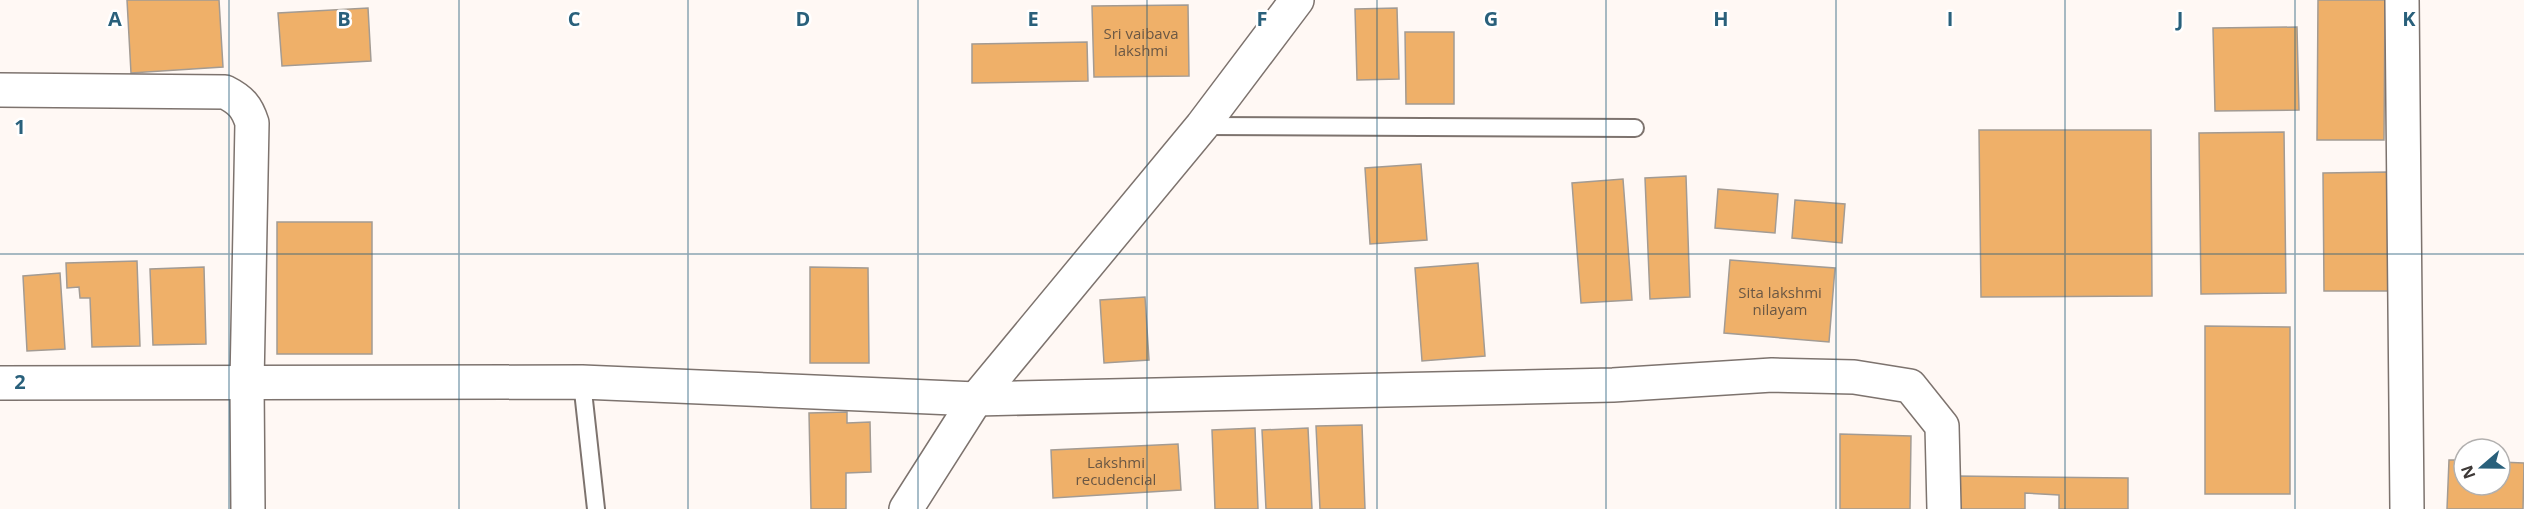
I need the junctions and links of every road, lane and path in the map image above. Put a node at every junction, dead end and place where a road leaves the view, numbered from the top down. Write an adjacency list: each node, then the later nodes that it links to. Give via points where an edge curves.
1 (1296, 0): 4 (street)
2 (2402, 0): 14 (street)
3 (0, 90): 8 (street, via 225,92 244,104 252,123)
4 (1202, 126): 5 (lane); 9 (street)
5 (1635, 128)
6 (582, 382): 8 (street); 9 (street); 11 (lane)
7 (0, 383): 8 (street)
8 (247, 383): 10 (street)
9 (976, 399): 12 (street); 13 (street, via 1613,385 1772,375 1854,378 1910,386 1942,426)
10 (248, 509)
11 (596, 509)
12 (906, 509)
13 (1944, 509)
14 (2407, 509)

